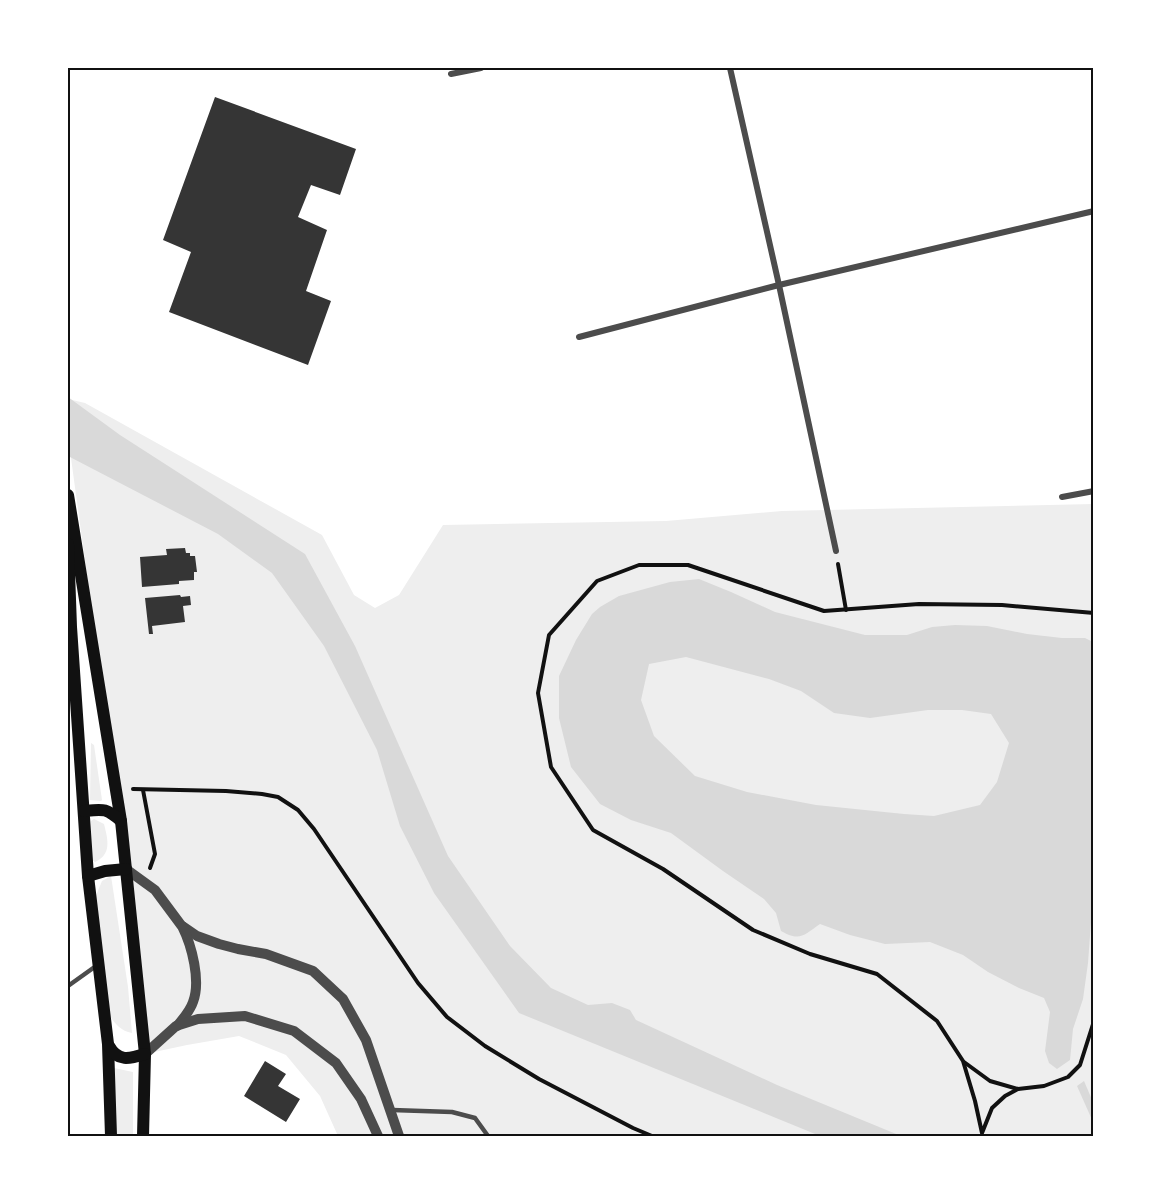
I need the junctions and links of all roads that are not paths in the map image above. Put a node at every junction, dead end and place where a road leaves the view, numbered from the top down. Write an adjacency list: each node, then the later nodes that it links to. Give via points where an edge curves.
1 (481, 68): 3 (street)
2 (730, 68): 5 (street)
3 (451, 75)
4 (1094, 211): 5 (street)
5 (779, 285): 6 (street); 11 (street)
6 (579, 337)
7 (1094, 491): 9 (street)
8 (68, 495): 13 (main road)
9 (1062, 497)
10 (68, 544): 12 (main road)
11 (836, 551)
12 (84, 812): 13 (main road, via 109,811); 15 (main road)
13 (121, 821): 14 (main road)
14 (126, 869): 15 (main road); 16 (street, via 155,890); 21 (main road)
15 (88, 876): 17 (main road)
16 (181, 925): 19 (street, via 194,958 195,984 194,1001); 22 (street, via 219,944 266,954 313,971 343,999 366,1040)
17 (98, 964): 18 (lane); 20 (main road)
18 (68, 986)
19 (176, 1026): 21 (street); 25 (street, via 198,1019 244,1017 294,1031 336,1064 361,1099)
20 (108, 1044): 21 (main road, via 120,1058); 23 (main road)
21 (145, 1054): 24 (main road)
22 (389, 1110): 26 (street); 27 (lane, via 452,1112 475,1118)
23 (111, 1137)
24 (143, 1137)
25 (378, 1137)
26 (399, 1137)
27 (488, 1137)

